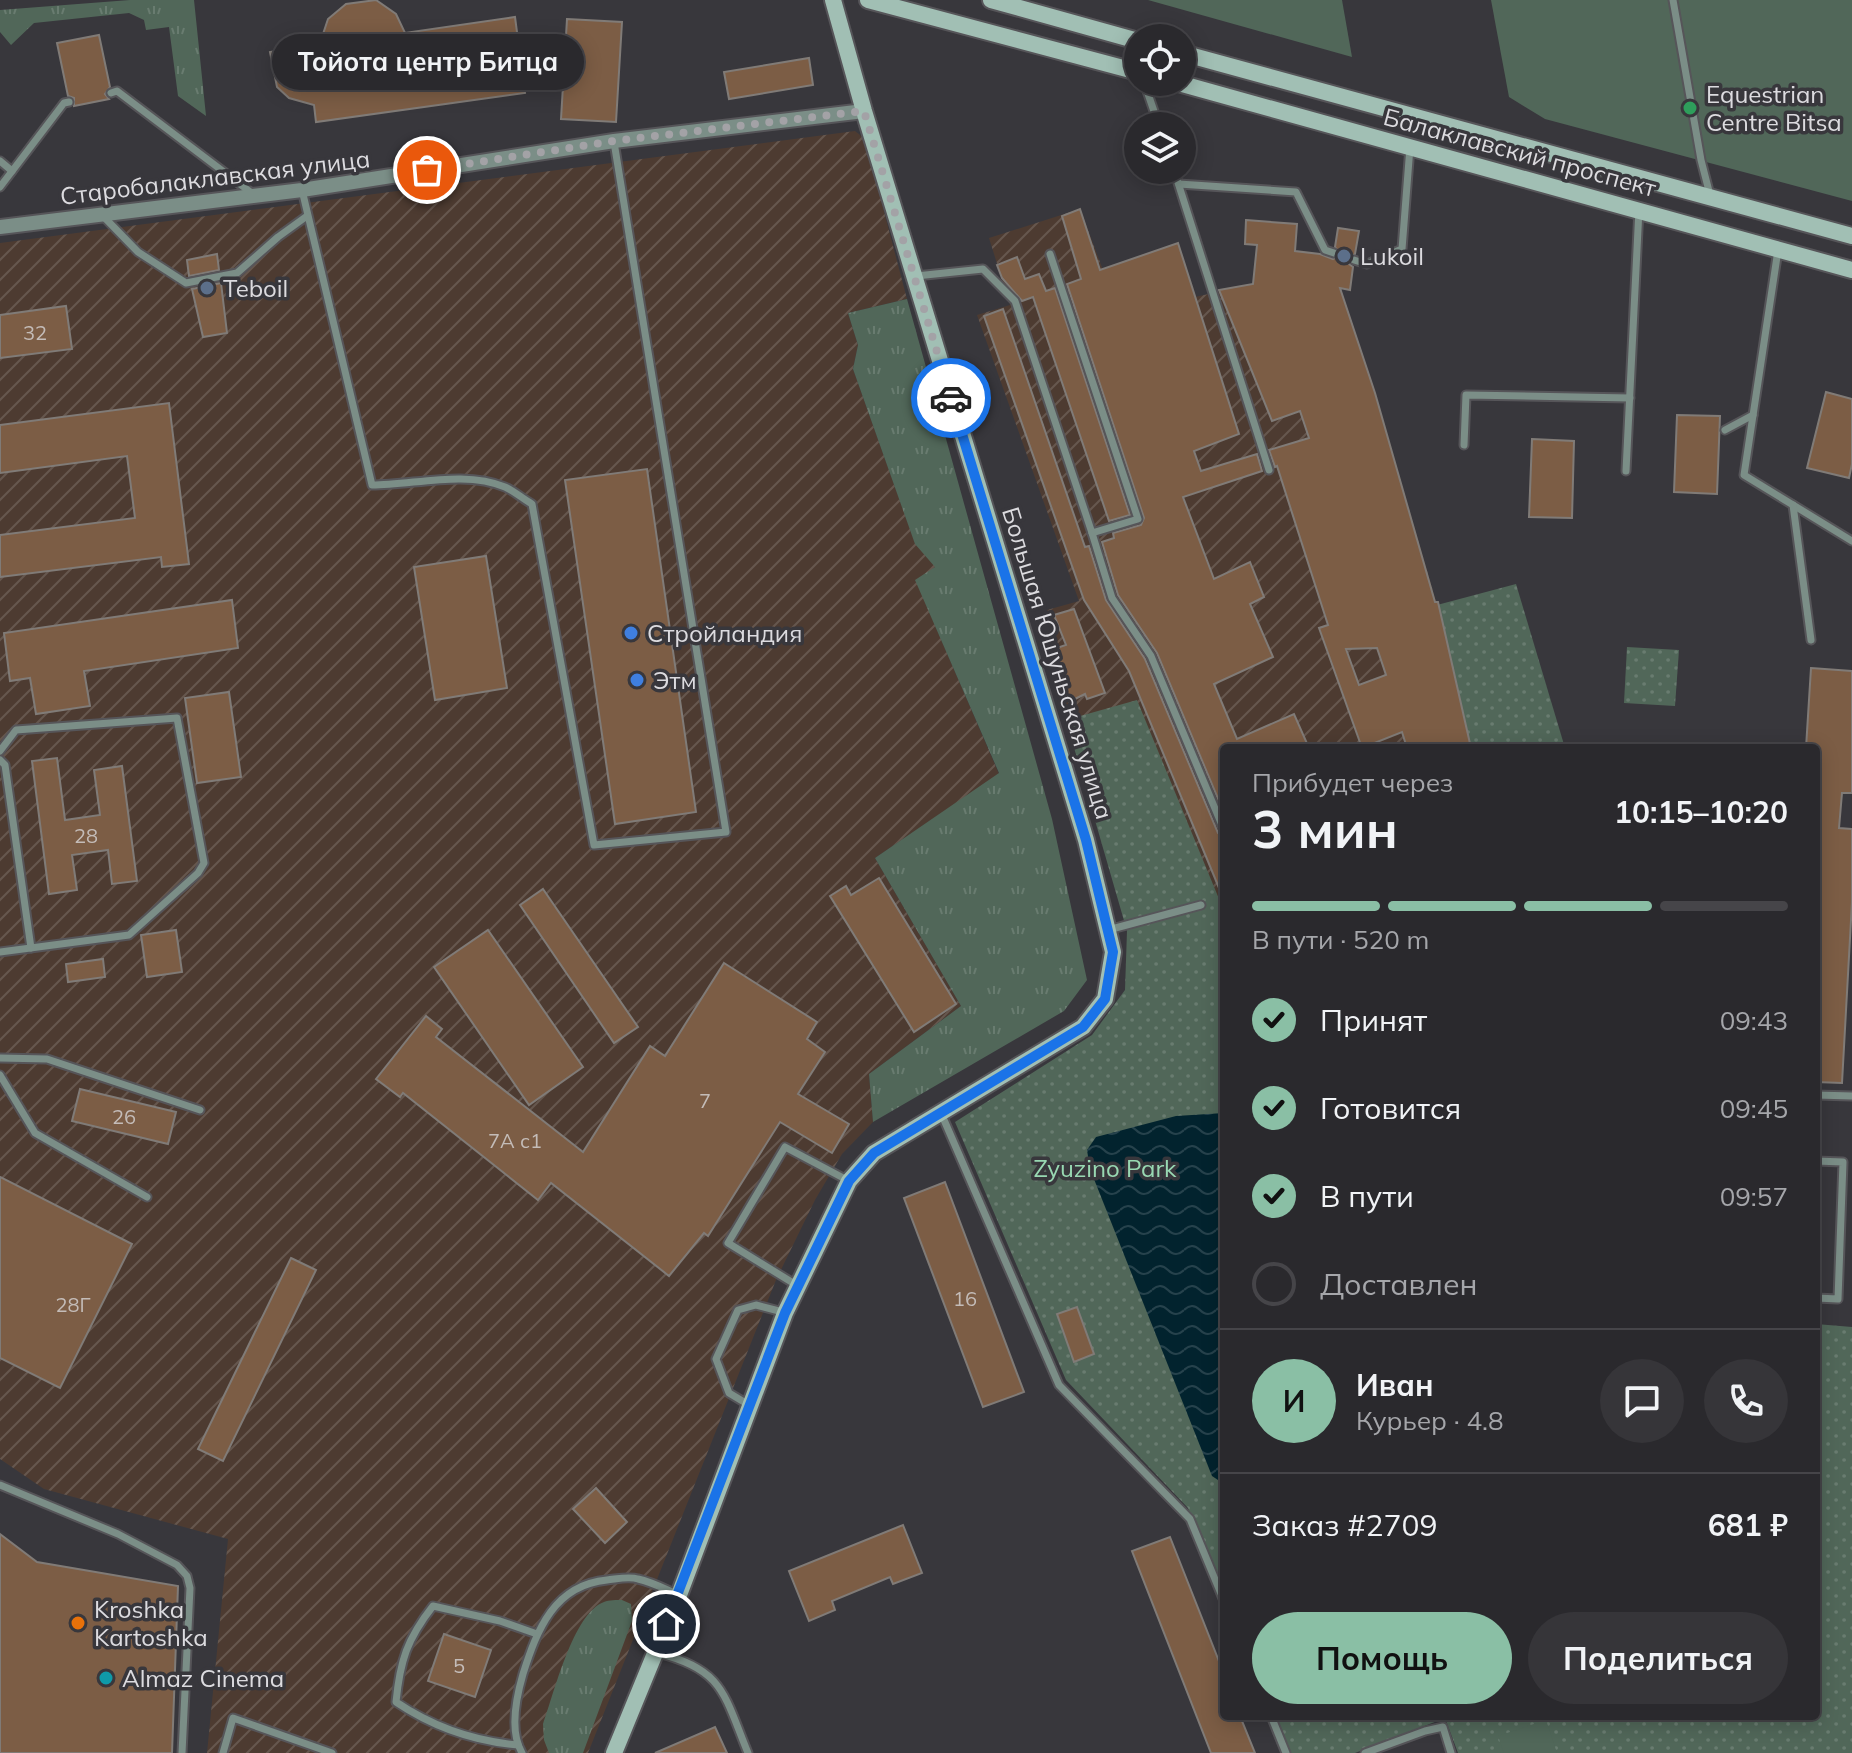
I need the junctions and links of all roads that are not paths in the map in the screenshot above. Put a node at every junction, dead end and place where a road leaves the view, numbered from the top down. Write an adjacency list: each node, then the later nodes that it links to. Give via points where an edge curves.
1 (833, 0): 12 (street, Большая Юшуньская улица)
2 (868, 0): 8 (street)
3 (991, 0): 5 (street)
4 (1673, 0): 21 (lane)
5 (1044, 8): 6 (street)
6 (1124, 36)
7 (1196, 57): 21 (street, Балаклавский проспект)
8 (1124, 68)
9 (1196, 88): 14 (street, Балаклавский проспект)
10 (111, 93): 20 (lane, via 117,91)
11 (69, 102): 16 (lane)
12 (864, 111): 13 (street, Старобалаклавская улица); 32 (street, Большая Юшуньская улица)
13 (614, 141): 19 (street, Старобалаклавская улица); 24 (lane, via 726,832 594,845 532,504 504,487 458,478 372,485)
14 (1410, 146): 22 (street, Балаклавский проспект); 30 (lane, via 1402,249 1367,264)
15 (0, 161): 16 (lane)
16 (12, 171): 18 (lane)
17 (1179, 184): 28 (lane, via 1296,192 1325,250); 37 (lane)
18 (0, 187)
19 (302, 190): 20 (street, Старобалаклавская улица); 24 (lane)
20 (255, 195): 23 (street, Старобалаклавская улица)
21 (1710, 197): 26 (street, Балаклавский проспект)
22 (1639, 209): 27 (street, Балаклавский проспект); 33 (lane)
23 (102, 214): 24 (lane, via 138,252 186,283 237,273); 25 (street, Старобалаклавская улица)
24 (307, 216)
25 (0, 227)
26 (1852, 236)
27 (1778, 249): 31 (street, Балаклавский проспект); 34 (lane)
28 (1334, 253)
29 (1050, 254): 40 (lane, via 1138,519)
30 (1354, 260)
31 (1852, 270)
32 (914, 277): 40 (lane, via 983,269 1015,301); 47 (street, Большая Юшуньская улица, via 1086,840)
33 (1630, 398): 36 (lane, via 1466,395); 38 (lane)
34 (1753, 415): 35 (lane); 39 (lane, via 1744,475)
35 (1725, 430)
36 (1464, 445)
37 (1269, 470)
38 (1626, 471)
39 (1793, 505): 41 (lane); 42 (lane)
40 (1092, 533): 45 (lane, via 1112,598 1151,656)
41 (1852, 541)
42 (1811, 640)
43 (0, 751): 48 (lane, via 16,730 177,718 204,863 129,935)
44 (0, 760): 48 (lane, via 5,765)
45 (1220, 820)
46 (1201, 905): 47 (lane)
47 (1108, 930): 55 (street, Большая Юшуньская улица, via 1113,952 1105,999 1083,1027)
48 (31, 948): 49 (lane)
49 (0, 952)
50 (0, 1058): 54 (lane, via 47,1059)
51 (0, 1075): 60 (lane, via 35,1133)
52 (1820, 1095): 53 (lane)
53 (1852, 1096)
54 (200, 1110)
55 (941, 1113): 59 (street, Большая Юшуньская улица, via 874,1153); 66 (lane, via 1059,1385 1190,1519)
56 (1820, 1161): 58 (lane)
57 (1852, 1161): 58 (lane)
58 (1843, 1162): 62 (lane, via 1838,1299)
59 (849, 1181): 61 (street, Большая Юшуньская улица); 61 (lane, via 785,1147 728,1243)
60 (147, 1197)
61 (798, 1286): 63 (street, Большая Юшуньская улица)
62 (1820, 1298)
63 (785, 1313): 64 (street, Большая Юшуньская улица); 64 (lane, via 756,1305 738,1310 716,1359 729,1393)
64 (750, 1406): 67 (street, Большая Юшуньская улица)
65 (0, 1485): 74 (lane, via 118,1534 177,1565 187,1576)
66 (1220, 1591)
67 (679, 1595): 68 (lane, via 635,1577 596,1581 549,1610); 69 (street, Большая Юшуньская улица)
68 (537, 1634): 73 (lane, via 518,1690 515,1720); 73 (lane, via 433,1606 413,1631 399,1671 396,1702 425,1722)
69 (654, 1653): 77 (street, Большая Юшуньская улица); 78 (lane, via 692,1663 720,1685)
70 (1273, 1720): 79 (lane)
71 (1441, 1720): 72 (lane)
72 (1443, 1727): 80 (lane); 81 (lane)
73 (520, 1749)
74 (182, 1753)
75 (223, 1753): 76 (lane, via 233,1718)
76 (332, 1753)
77 (614, 1753)
78 (748, 1753)
79 (1286, 1753)
80 (1365, 1753)
81 (1451, 1753)

